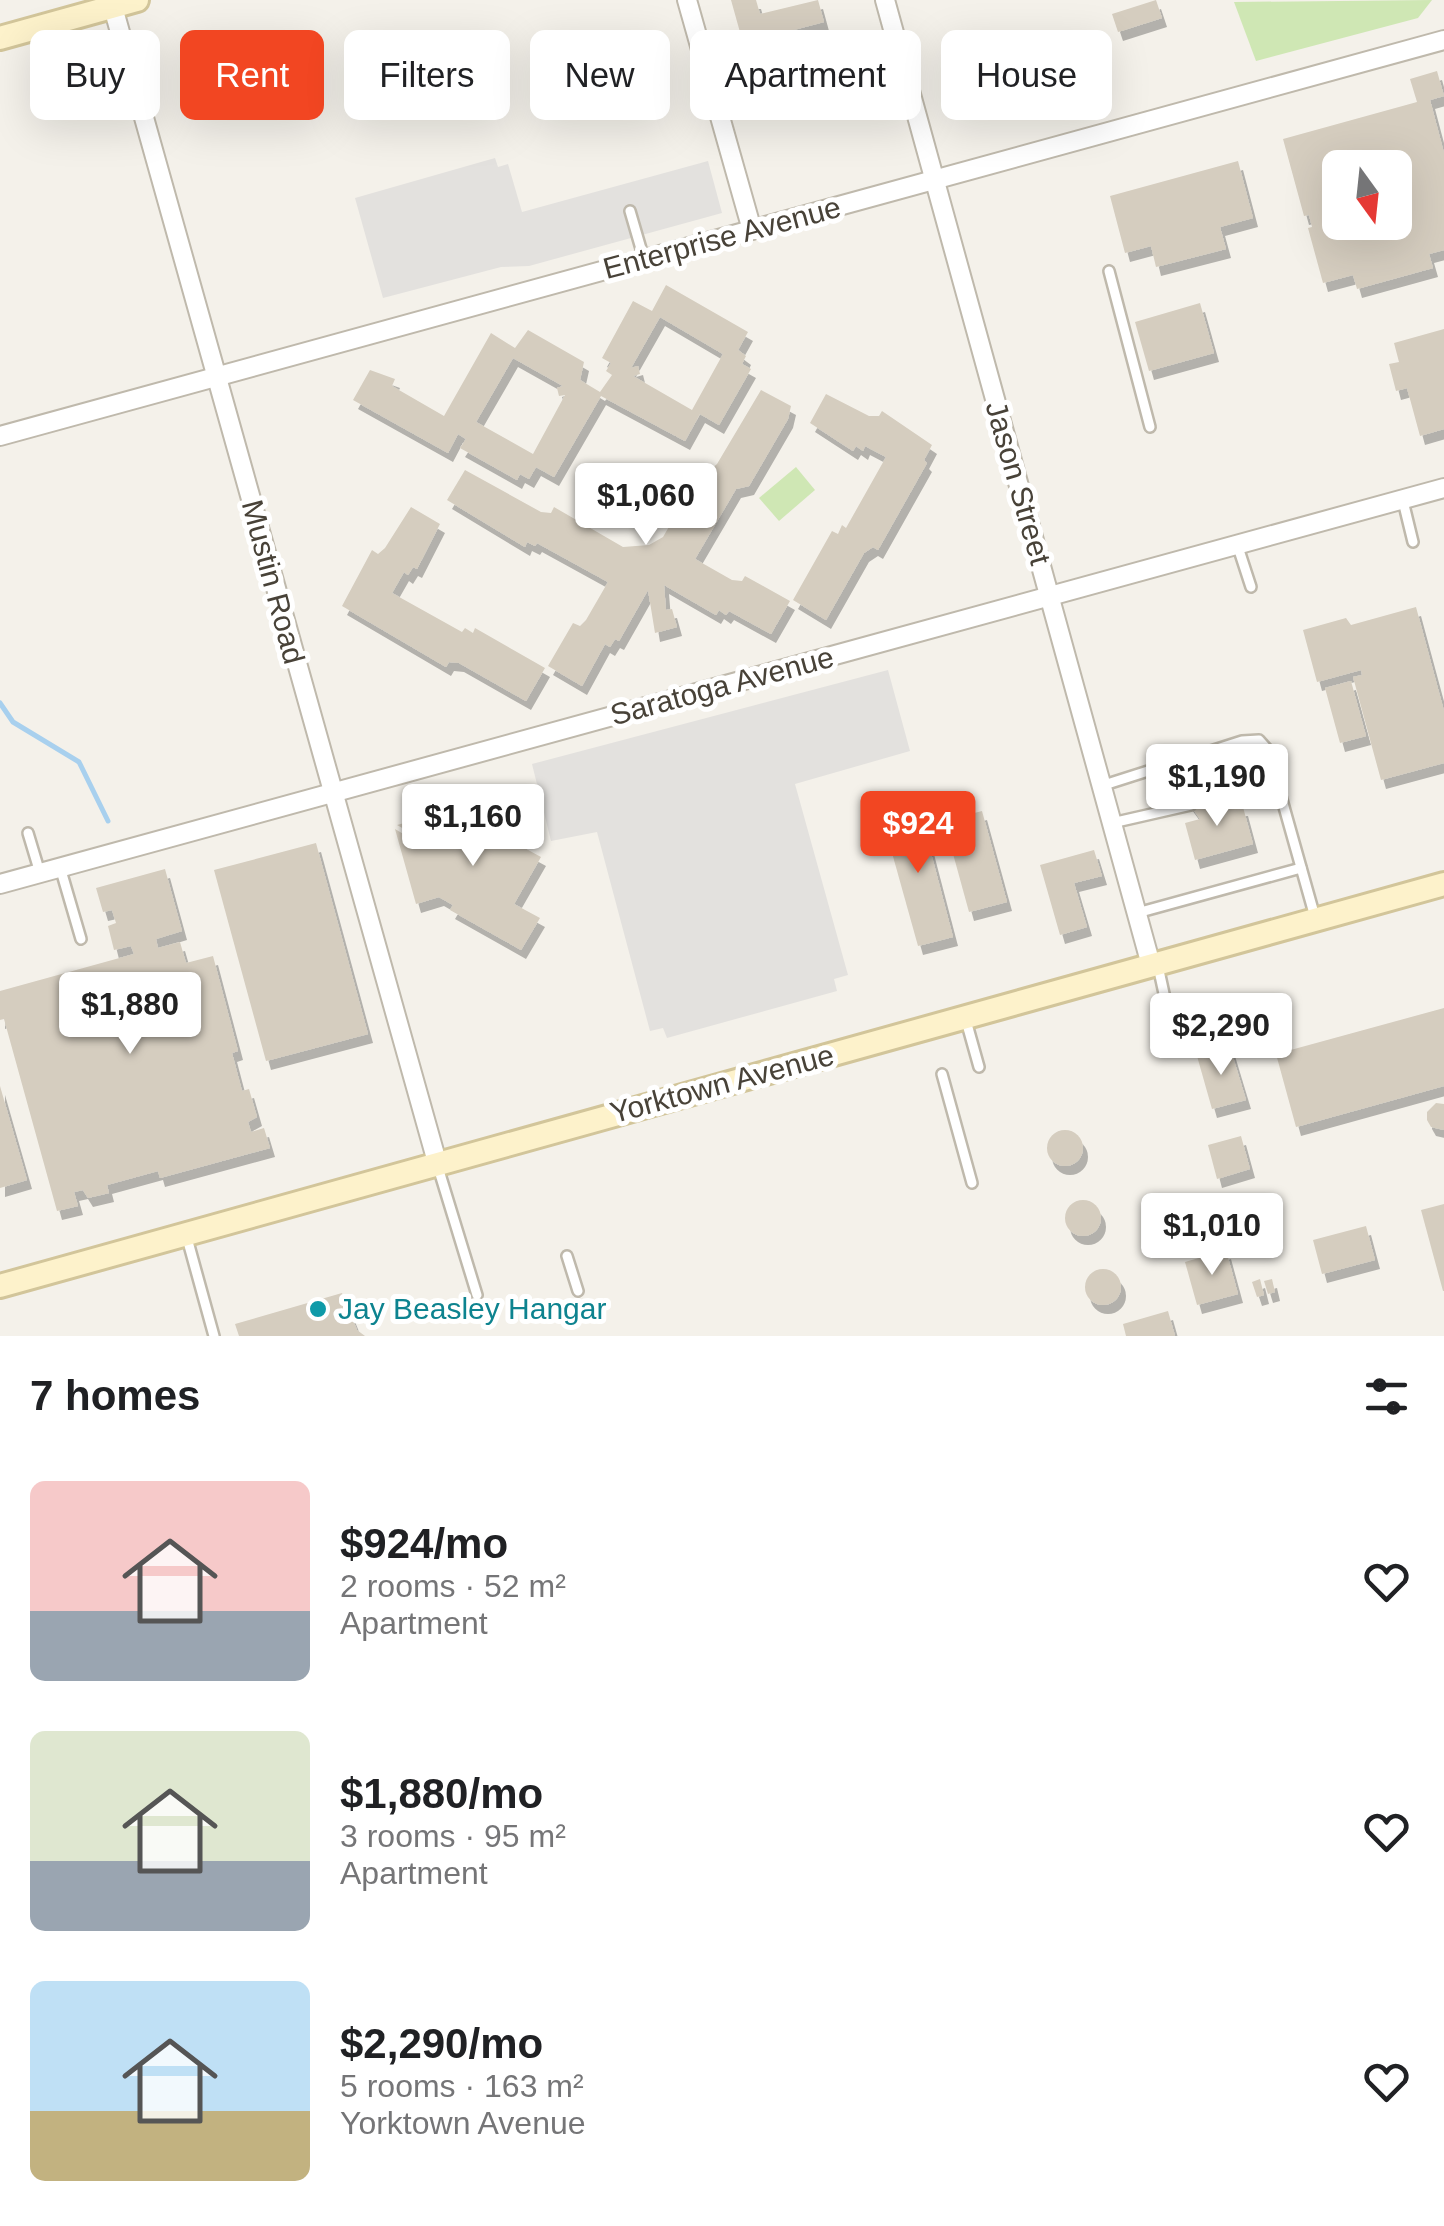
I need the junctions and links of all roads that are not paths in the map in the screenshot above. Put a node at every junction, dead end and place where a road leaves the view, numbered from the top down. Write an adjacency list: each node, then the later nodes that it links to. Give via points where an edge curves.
1 (137, 0): 4 (main road)
2 (688, 0): 9 (street)
3 (885, 0): 7 (street, Jason Street)
4 (112, 3): 5 (main road); 12 (street, Mustin Road)
5 (0, 38)
6 (1444, 40): 7 (street, Enterprise Avenue)
7 (934, 180): 9 (street, Enterprise Avenue); 20 (street, Jason Street)
8 (630, 211): 10 (lane)
9 (752, 230): 10 (street, Enterprise Avenue)
10 (644, 259): 12 (street, Enterprise Avenue)
11 (1109, 271): 13 (lane)
12 (216, 377): 14 (street, Enterprise Avenue); 23 (street, Mustin Road)
13 (1150, 427)
14 (0, 436)
15 (1444, 488): 16 (street, Saratoga Avenue)
16 (1402, 500): 17 (lane); 18 (street, Saratoga Avenue)
17 (1413, 542)
18 (1237, 544): 19 (lane); 20 (street, Saratoga Avenue)
19 (1251, 587)
20 (1050, 596): 22 (street, Jason Street); 23 (street, Saratoga Avenue)
21 (1278, 784): 22 (lane, via 1260,740); 24 (lane); 29 (lane)
22 (1101, 786): 26 (street, Jason Street)
23 (332, 793): 28 (street, Saratoga Avenue); 41 (street, Mustin Road)
24 (1211, 799)
25 (1191, 806): 26 (lane)
26 (1112, 823): 33 (street, Jason Street)
27 (28, 833): 30 (lane)
28 (60, 867): 30 (street, Saratoga Avenue); 35 (lane)
29 (1300, 868): 33 (lane); 34 (lane)
30 (40, 873): 31 (street, Saratoga Avenue)
31 (0, 884)
32 (1444, 884): 34 (main road, Yorktown Avenue)
33 (1137, 912): 36 (street, Jason Street)
34 (1316, 920): 36 (main road, Yorktown Avenue)
35 (81, 939)
36 (1154, 964): 37 (main road, Yorktown Avenue); 38 (lane)
37 (965, 1016): 39 (lane); 41 (main road, Yorktown Avenue)
38 (1173, 1035)
39 (979, 1067)
40 (942, 1074): 42 (lane)
41 (436, 1162): 43 (main road, Yorktown Avenue); 47 (lane)
42 (972, 1183)
43 (186, 1235): 45 (main road, Yorktown Avenue); 48 (lane)
44 (567, 1256): 46 (lane)
45 (0, 1286)
46 (578, 1292)
47 (477, 1295)
48 (214, 1336)

